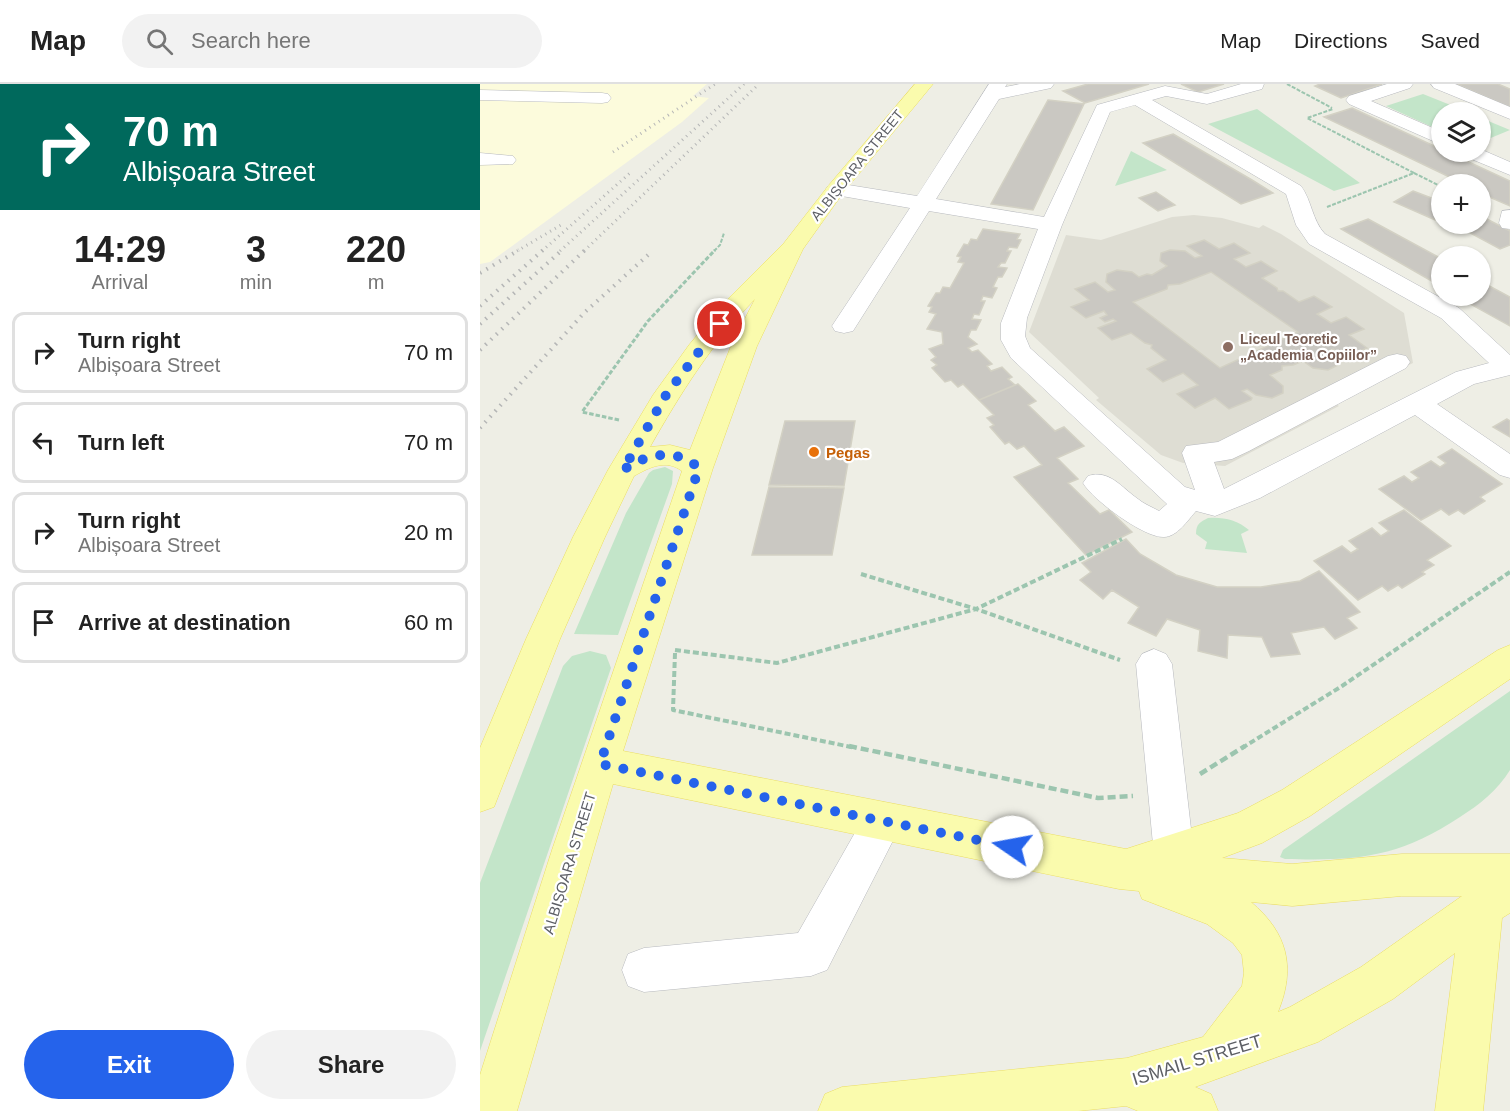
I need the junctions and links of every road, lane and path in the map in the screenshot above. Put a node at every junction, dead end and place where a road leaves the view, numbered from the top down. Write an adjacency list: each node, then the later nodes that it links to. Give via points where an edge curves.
1 (924, 84): 21 (main road, ALBIȘOARA STREET)
2 (1045, 84): 7 (lane)
3 (1288, 84): 8 (path)
4 (1404, 84): 14 (lane, via 1355,100)
5 (1440, 84): 13 (lane)
6 (1256, 85): 11 (lane, via 1207,99 1165,91)
7 (996, 90): 23 (lane)
8 (1302, 91)
9 (480, 94): 10 (lane)
10 (602, 98)
11 (1137, 99): 26 (lane, via 1103,109); 32 (lane, via 1294,190 1302,218 1317,239 1450,314)
12 (1333, 109): 19 (path, via 1307,118)
13 (1510, 114)
14 (1431, 134)
15 (480, 159): 16 (lane)
16 (506, 160)
17 (1491, 161): 18 (lane)
18 (1510, 169)
19 (1414, 173): 20 (path); 22 (path)
20 (1431, 182)
21 (836, 189): 23 (lane); 28 (main road, ALBIȘOARA STREET)
22 (1338, 203)
23 (921, 204): 26 (lane); 29 (lane)
24 (1510, 216): 25 (lane)
25 (1510, 223)
26 (1051, 225): 38 (lane, via 1015,318 1013,342 1030,363 1176,496)
27 (724, 233): 30 (path, via 720,245)
28 (792, 248): 34 (main road, ALBIȘOARA STREET, via 744,346); 36 (main road, ALBIȘOARA STREET, via 698,350 666,395)
29 (844, 326)
30 (632, 342)
31 (1397, 362): 38 (lane, via 1222,452 1196,453)
32 (1509, 366): 33 (lane, via 1465,378)
33 (1418, 404): 35 (lane); 38 (lane, via 1249,491)
34 (699, 468): 36 (main road, via 689,459 665,455 638,460); 47 (main road, ALBIȘOARA STREET)
35 (1510, 468)
36 (623, 470): 48 (main road, ALBIȘOARA STREET, via 559,602)
37 (1098, 483): 39 (lane, via 1129,509)
38 (1202, 502): 39 (lane)
39 (1163, 526): 42 (path, via 1126,537)
40 (1510, 572): 49 (path, via 1342,686)
41 (861, 574): 42 (path)
42 (976, 609): 44 (path, via 777,663); 46 (path)
43 (676, 644): 44 (path)
44 (675, 652): 49 (path, via 673,710 1098,798)
45 (1510, 660): 51 (main road, via 1296,803 1248,829)
46 (1140, 663): 49 (lane)
47 (600, 764): 50 (main road); 58 (main road, ALBIȘOARA STREET)
48 (480, 794)
49 (1167, 794): 51 (lane)
50 (883, 821): 52 (main road); 55 (lane, via 812,954)
51 (1174, 855): 52 (main road)
52 (1119, 869): 53 (main road, via 1292,885 1402,875); 56 (main road, via 1238,917 1262,947 1268,973 1261,998)
53 (1510, 875)
54 (1496, 897): 56 (main road, ISMAIL STREET, via 1377,983 1327,1012 1302,1026); 61 (main road)
55 (644, 970)
56 (1217, 1057): 57 (main road, ISMAIL STREET)
57 (1127, 1082): 59 (main road, ISMAIL STREET); 60 (main road)
58 (494, 1111)
59 (842, 1111)
60 (1194, 1111)
61 (1459, 1111)

